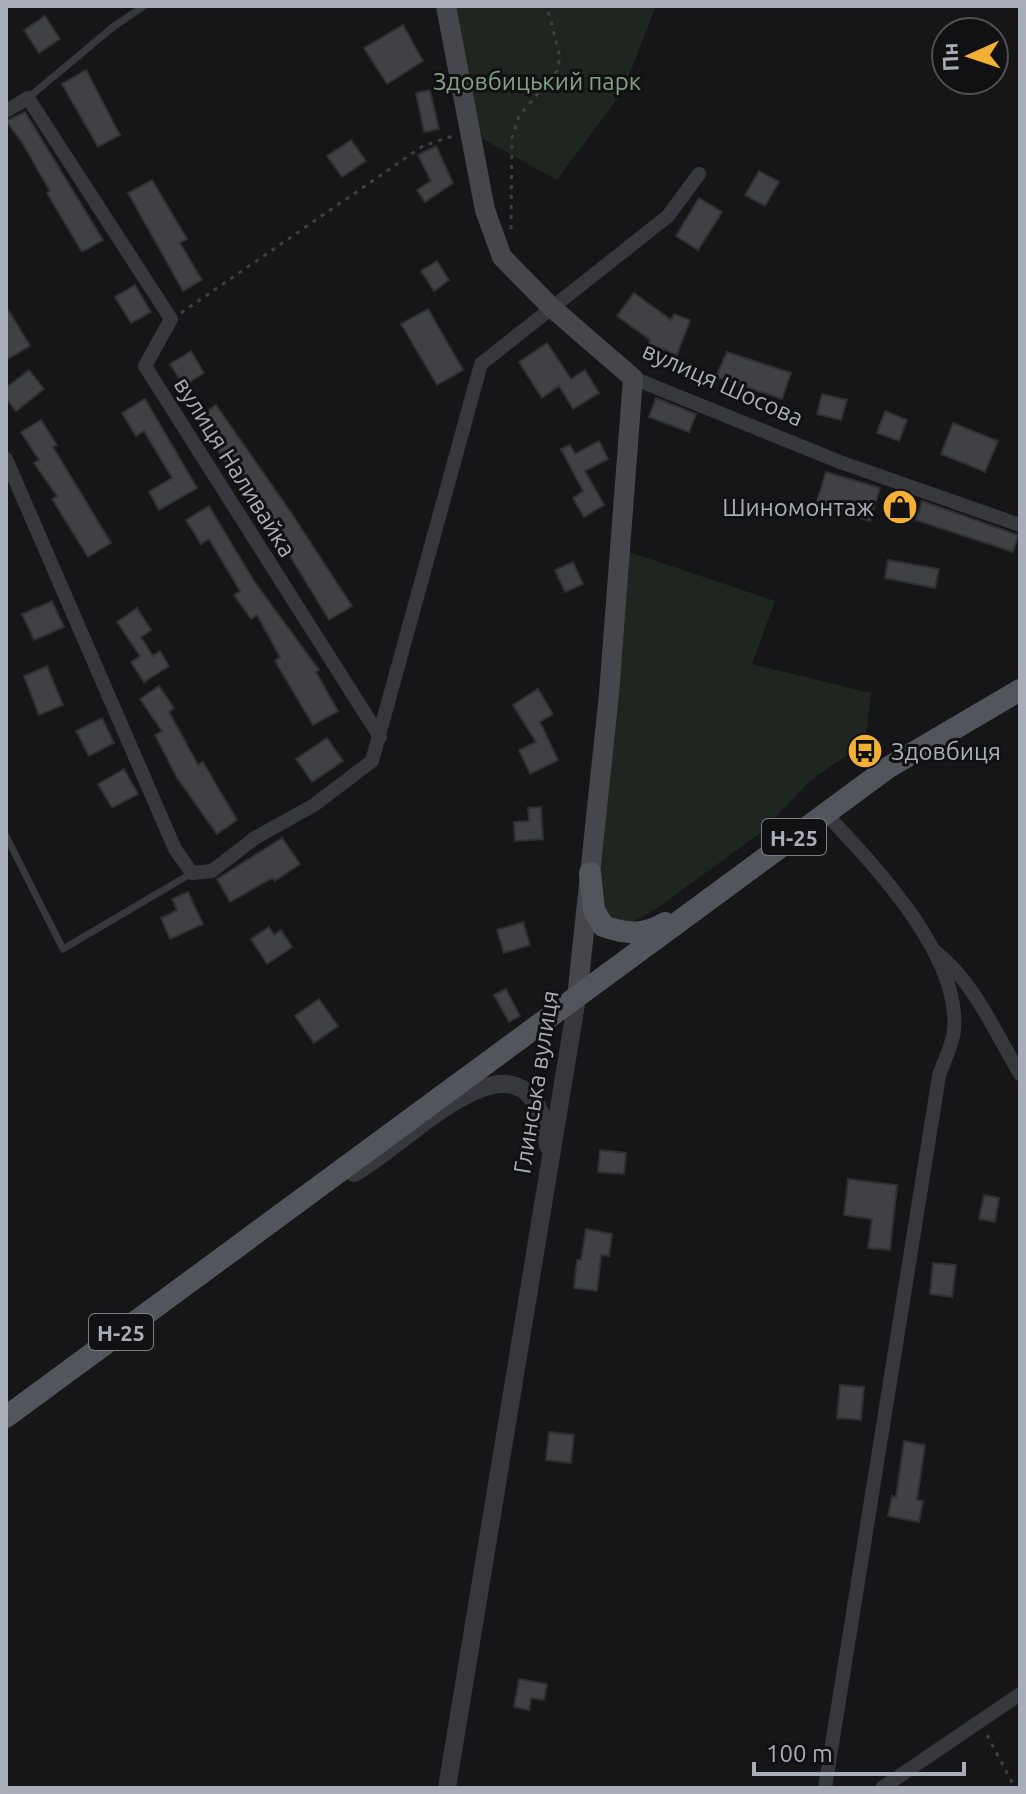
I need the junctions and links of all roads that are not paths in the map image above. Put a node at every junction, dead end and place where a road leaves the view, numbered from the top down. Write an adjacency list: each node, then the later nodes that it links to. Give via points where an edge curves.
1 (144, 6): 3 (lane)
2 (446, 6): 6 (main road, вулиця Шосова, via 485,210 502,257)
3 (28, 98): 4 (street); 11 (street, вулиця Наливайка, via 171,319 145,366)
4 (6, 111)
5 (699, 174): 6 (street, via 668,216)
6 (551, 307): 7 (main road, вулиця Шосова); 11 (street, via 481,364)
7 (633, 378): 9 (street, вулиця Шосова, via 840,462); 15 (main road, Глинська вулиця)
8 (6, 459): 14 (street, via 139,771 175,849)
9 (1020, 525)
10 (1020, 690): 12 (main road, Н-25, via 889,767)
11 (380, 737): 14 (street, via 372,761 314,805 255,838 212,871)
12 (826, 814): 16 (main road, Н-25); 17 (street, via 876,867)
13 (6, 836): 14 (lane, via 63,949)
14 (192, 873)
15 (590, 873): 16 (main road, via 594,910 603,926 622,933 661,926 717,888); 18 (main road, Глинська вулиця)
16 (728, 887): 18 (main road, Н-25)
17 (937, 952): 19 (street, via 975,1000); 25 (street, via 954,1030 939,1076)
18 (577, 998): 20 (street, Глинська вулиця); 21 (main road, Н-25)
19 (1020, 1074)
20 (550, 1160): 21 (street, via 538,1104 519,1087 501,1082 472,1089 362,1168); 24 (street, Глинська вулиця)
21 (299, 1202): 22 (main road, Н-25)
22 (6, 1417)
23 (1020, 1694): 26 (street)
24 (447, 1788)
25 (825, 1788)
26 (882, 1788)

